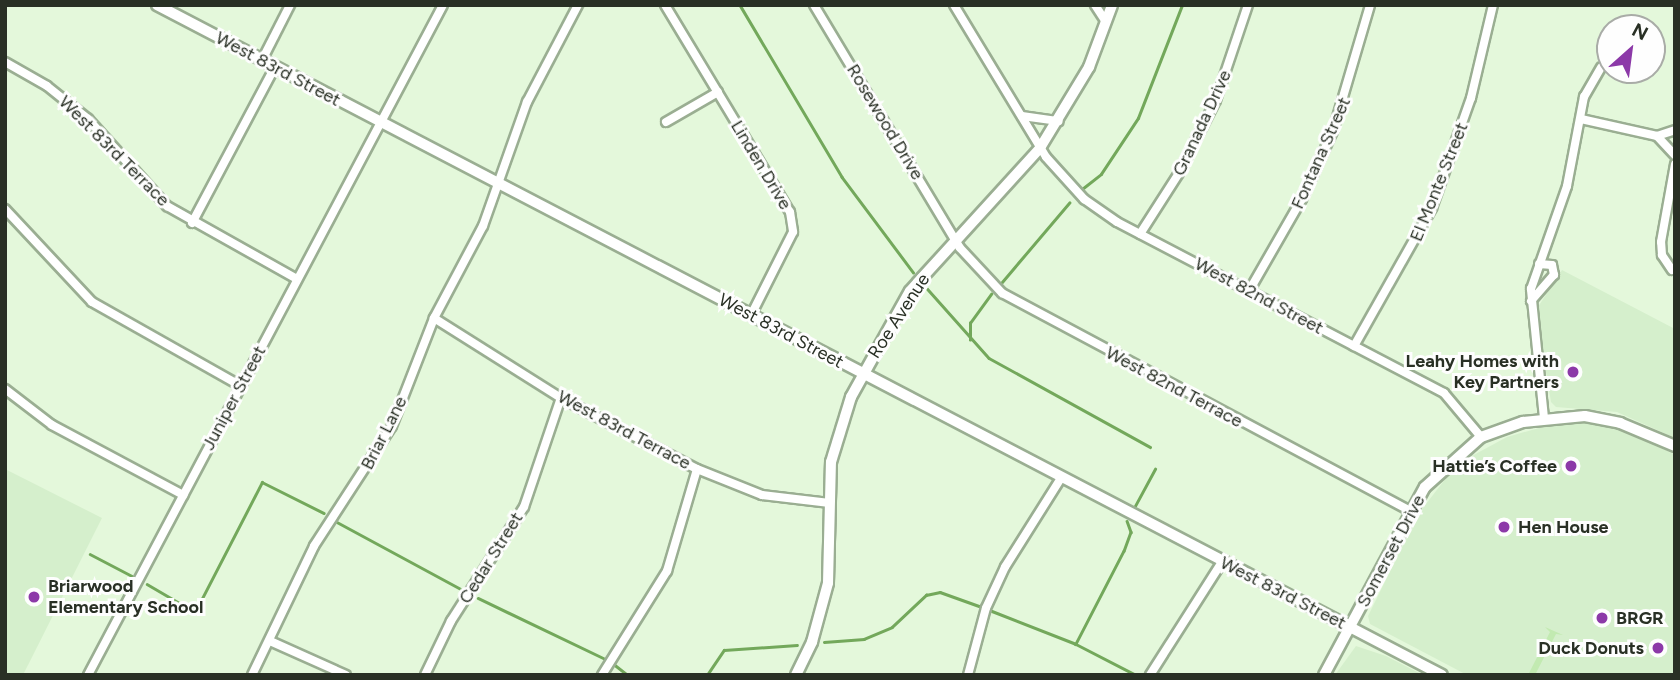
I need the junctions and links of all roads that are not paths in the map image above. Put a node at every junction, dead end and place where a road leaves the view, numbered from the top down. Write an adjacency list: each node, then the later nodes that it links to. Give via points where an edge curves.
1 (157, 5): 14 (street, West 83rd Street)
2 (290, 5): 14 (street)
3 (443, 5): 22 (street, Juniper Street)
4 (578, 5): 29 (street, Briar Lane, via 527,102)
5 (665, 5): 18 (street, Linden Drive)
6 (814, 5): 33 (street, Rosewood Drive)
7 (954, 5): 19 (street)
8 (1095, 5): 13 (street)
9 (1112, 5): 13 (main road, Roe Avenue)
10 (1248, 5): 32 (street, Granada Drive, via 1216,100 1179,173)
11 (1370, 5): 37 (street, Fontana Street, via 1329,141)
12 (1493, 5): 41 (street, El Monte Street, via 1468,109 1432,208)
13 (1107, 22): 21 (main road, Roe Avenue)
14 (262, 60): 16 (street, West 83rd Street)
15 (5, 62): 31 (street, West 83rd Terrace, via 67,102 152,191)
16 (275, 67): 22 (street, West 83rd Street); 31 (street)
17 (1596, 74): 20 (street)
18 (718, 92): 23 (street); 39 (street, Linden Drive, via 793,223 786,249)
19 (1022, 116): 21 (street); 26 (street)
20 (1581, 119): 25 (street); 34 (street, via 1567,186)
21 (1059, 121): 26 (main road, Roe Avenue)
22 (382, 122): 29 (street, West 83rd Street); 36 (street, Juniper Street)
23 (666, 122)
24 (1675, 130): 25 (street)
25 (1657, 136): 27 (street)
26 (1040, 148): 32 (street, West 82nd Street, via 1084,199); 33 (main road, Roe Avenue)
27 (1675, 155)
28 (1675, 164): 35 (street, via 1661,242 1662,255)
29 (497, 183): 39 (street, West 83rd Street); 40 (street, Briar Lane, via 471,252)
30 (5, 209): 43 (street, via 92,302)
31 (192, 223): 36 (street, West 83rd Terrace)
32 (1140, 234): 37 (street, West 82nd Street)
33 (956, 240): 42 (main road, Roe Avenue, via 910,291); 53 (street, West 82nd Terrace, via 986,279 1021,306)
34 (1539, 264): 38 (street); 38 (street, via 1552,265 1554,275)
35 (1672, 270)
36 (297, 279): 43 (street, Juniper Street)
37 (1250, 291): 41 (street, West 82nd Street)
38 (1531, 301): 46 (street)
39 (751, 315): 42 (street, West 83rd Street)
40 (434, 318): 45 (street, West 83rd Terrace); 56 (street, Briar Lane, via 392,426 314,546)
41 (1354, 346): 47 (street, West 82nd Street, via 1450,397)
42 (862, 374): 50 (street, West 83rd Street); 52 (main road, Roe Avenue, via 835,441)
43 (241, 386): 51 (street, Juniper Street)
44 (5, 389): 51 (street, via 52,425)
45 (561, 398): 49 (street, West 83rd Terrace); 60 (street, Cedar Street, via 524,507 451,621)
46 (1544, 418): 47 (street, Somerset Drive); 48 (street, Somerset Drive, via 1603,419)
47 (1481, 438): 53 (street, Somerset Drive, via 1438,473)
48 (1675, 446)
49 (696, 468): 52 (street, West 83rd Terrace, via 762,495); 61 (street, via 667,571)
50 (1061, 478): 54 (street, West 83rd Street); 63 (street, via 1000,578 986,608)
51 (183, 495): 57 (street, Juniper Street)
52 (830, 503): 62 (main road, Roe Avenue, via 828,583 812,642)
53 (1411, 511): 55 (street, Somerset Drive)
54 (1222, 562): 55 (street, West 83rd Street); 64 (street)
55 (1350, 628): 65 (street, Somerset Drive); 66 (street, West 83rd Street)
56 (270, 641): 58 (street, Briar Lane); 59 (street)
57 (88, 675)
58 (253, 675)
59 (346, 675)
60 (425, 675)
61 (602, 675)
62 (796, 675)
63 (968, 675)
64 (1150, 675)
65 (1324, 675)
66 (1442, 675)

